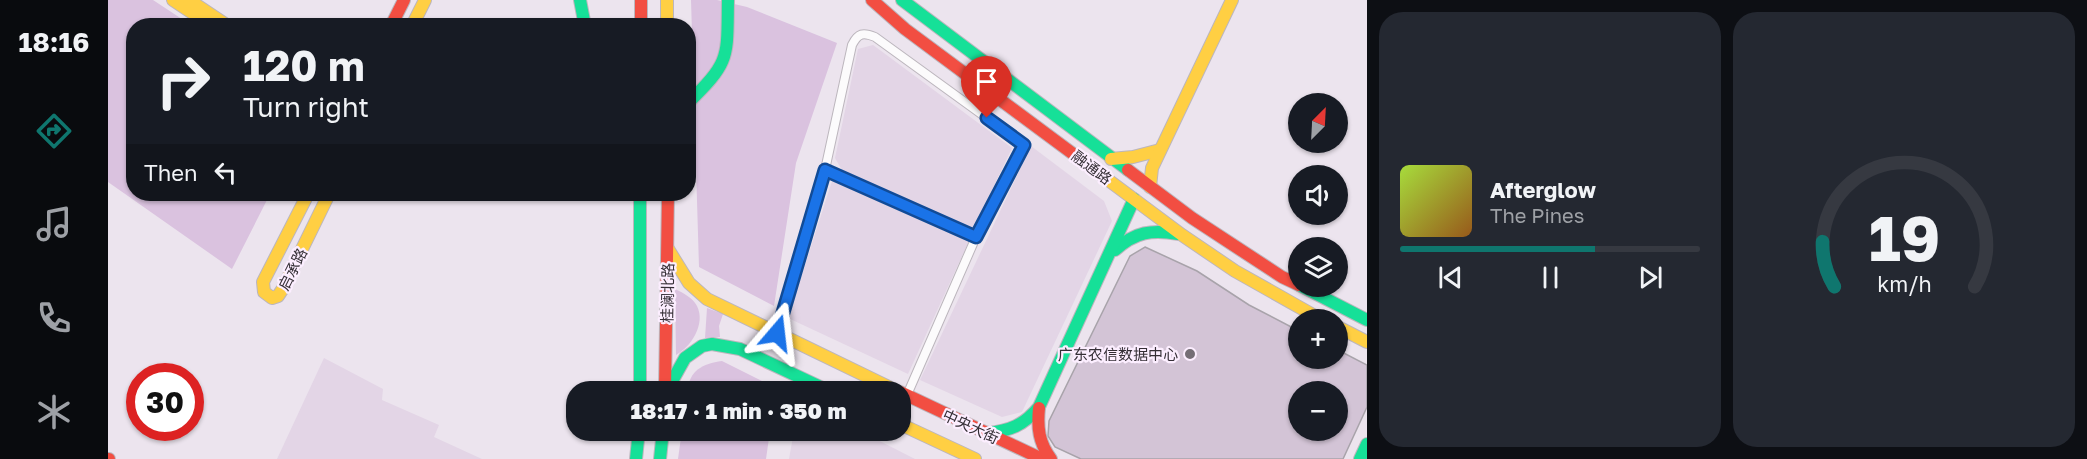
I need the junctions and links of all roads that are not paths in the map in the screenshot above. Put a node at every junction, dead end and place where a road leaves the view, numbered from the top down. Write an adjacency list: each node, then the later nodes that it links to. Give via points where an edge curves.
1 (173, 0): 12 (main road)
2 (189, 0): 13 (main road)
3 (404, 0): 14 (main road)
4 (424, 0): 15 (main road)
5 (580, 0): 16 (main road)
6 (641, 0): 17 (main road)
7 (667, 0): 18 (main road)
8 (728, 0): 19 (main road, via 728,46 723,62)
9 (872, 0): 24 (main road, 融通路, via 905,29)
10 (902, 0): 21 (main road, 融通路)
11 (1232, 0): 20 (main road)
12 (200, 18)
13 (216, 18)
14 (395, 18)
15 (416, 18)
16 (583, 18)
17 (641, 18)
18 (667, 18)
19 (696, 95)
20 (1160, 150): 21 (main road); 23 (main road, via 1152,168)
21 (1111, 159): 23 (main road, 融通路)
22 (825, 170): 30 (street); 30 (street, via 852,45 861,33 867,34 1024,145); 38 (street)
23 (1150, 187): 33 (main road, 融通路, via 1192,219)
24 (1134, 199): 29 (main road, 融通路); 32 (main road)
25 (304, 201): 26 (main road, 启承路, via 263,282 262,290 272,298 282,290)
26 (326, 201)
27 (640, 201): 40 (main road, 桂澜北路)
28 (668, 201): 31 (main road, 桂澜北路)
29 (1182, 235): 32 (main road, via 1140,232); 35 (main road, 融通路)
30 (976, 237): 45 (street)
31 (668, 249): 38 (main road, 中央大街, via 697,293); 41 (main road, 桂澜北路)
32 (1110, 255): 47 (main road)
33 (1288, 279)
34 (1322, 297): 36 (main road, 融通路)
35 (1302, 309)
36 (1367, 320)
37 (1348, 332): 39 (main road)
38 (777, 333): 44 (main road, 中央大街)
39 (1367, 342)
40 (640, 381)
41 (666, 381)
42 (672, 381): 43 (main road, via 686,355 711,344 740,349)
43 (808, 381)
44 (877, 381)
45 (908, 381)
46 (911, 397): 49 (main road, 中央大街)
47 (1039, 407): 49 (main road, via 1020,426); 57 (main road, via 1037,429)
48 (911, 429): 55 (main road, 中央大街)
49 (987, 433): 56 (main road, 中央大街)
50 (638, 441): 53 (main road)
51 (662, 441): 54 (main road)
52 (1367, 444): 58 (main road)
53 (636, 459)
54 (660, 459)
55 (975, 459)
56 (1042, 459)
57 (1051, 459)
58 (1359, 459)

